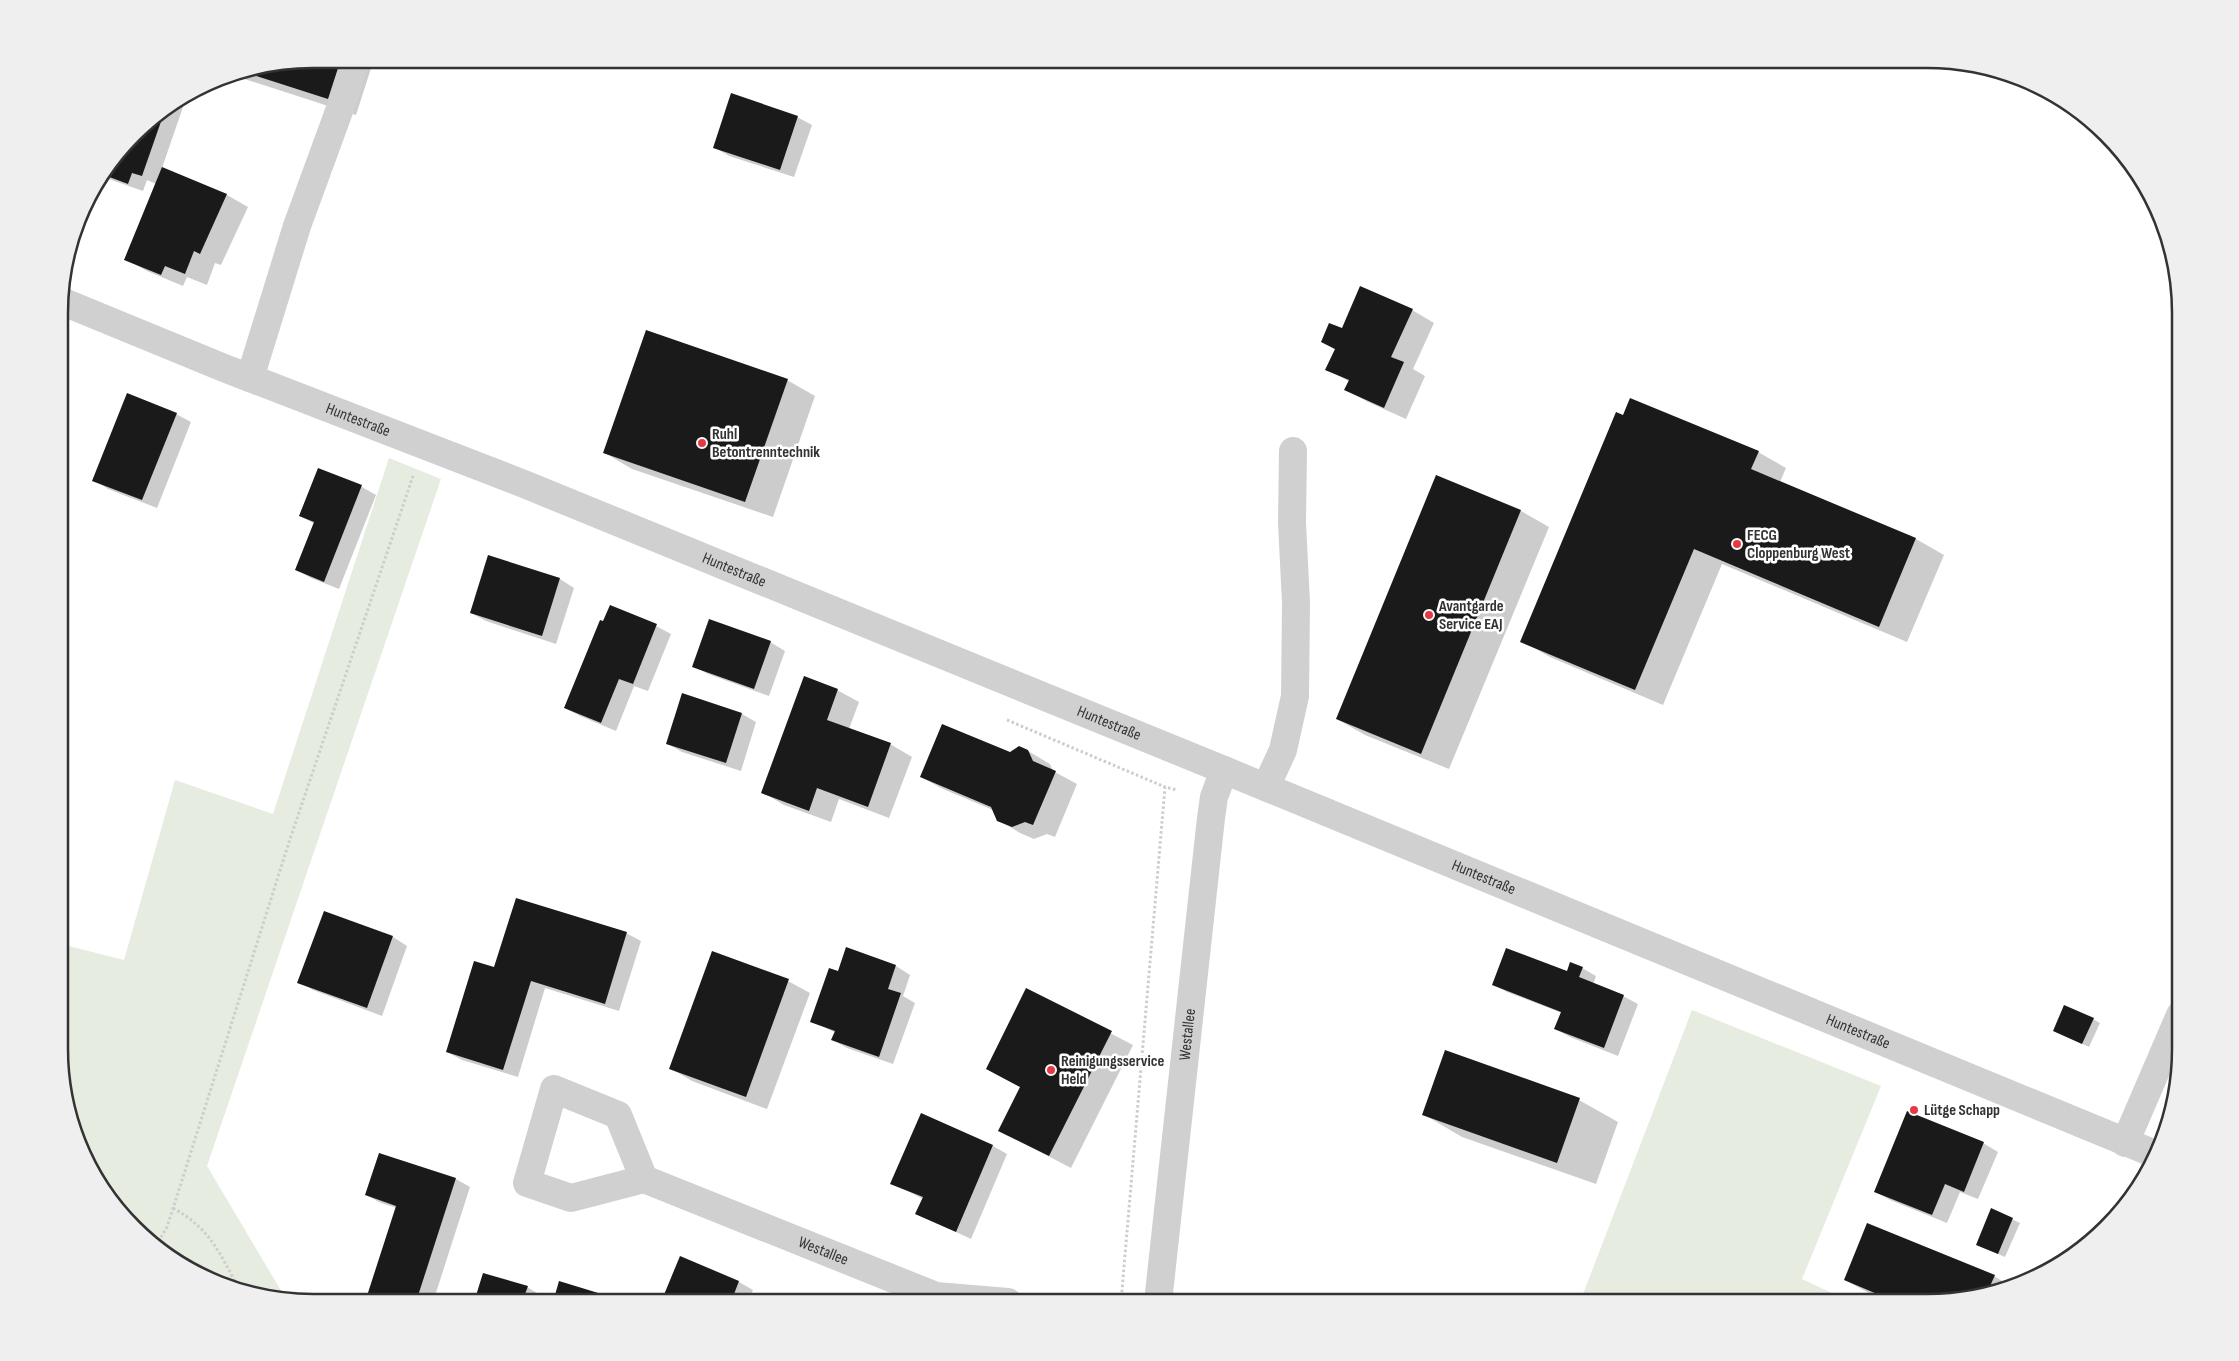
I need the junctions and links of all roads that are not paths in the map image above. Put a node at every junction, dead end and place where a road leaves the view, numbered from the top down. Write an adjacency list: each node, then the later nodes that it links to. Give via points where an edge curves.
1 (353, 68): 3 (street, via 297,226)
2 (68, 304): 3 (street, Huntestraße)
3 (250, 378): 5 (street, Huntestraße, via 421,444)
4 (1293, 451): 6 (street, via 1295,696 1283,750)
5 (1224, 770): 6 (street, Huntestraße); 12 (street, Westallee, via 1214,797)
6 (1266, 787): 8 (street, Huntestraße)
7 (2172, 1034): 8 (street)
8 (2125, 1143): 9 (street, Huntestraße)
9 (2149, 1152)
10 (644, 1179): 10 (street, via 572,1198 527,1182 554,1089 618,1115); 11 (street, Westallee)
11 (931, 1294)
12 (1159, 1294)

